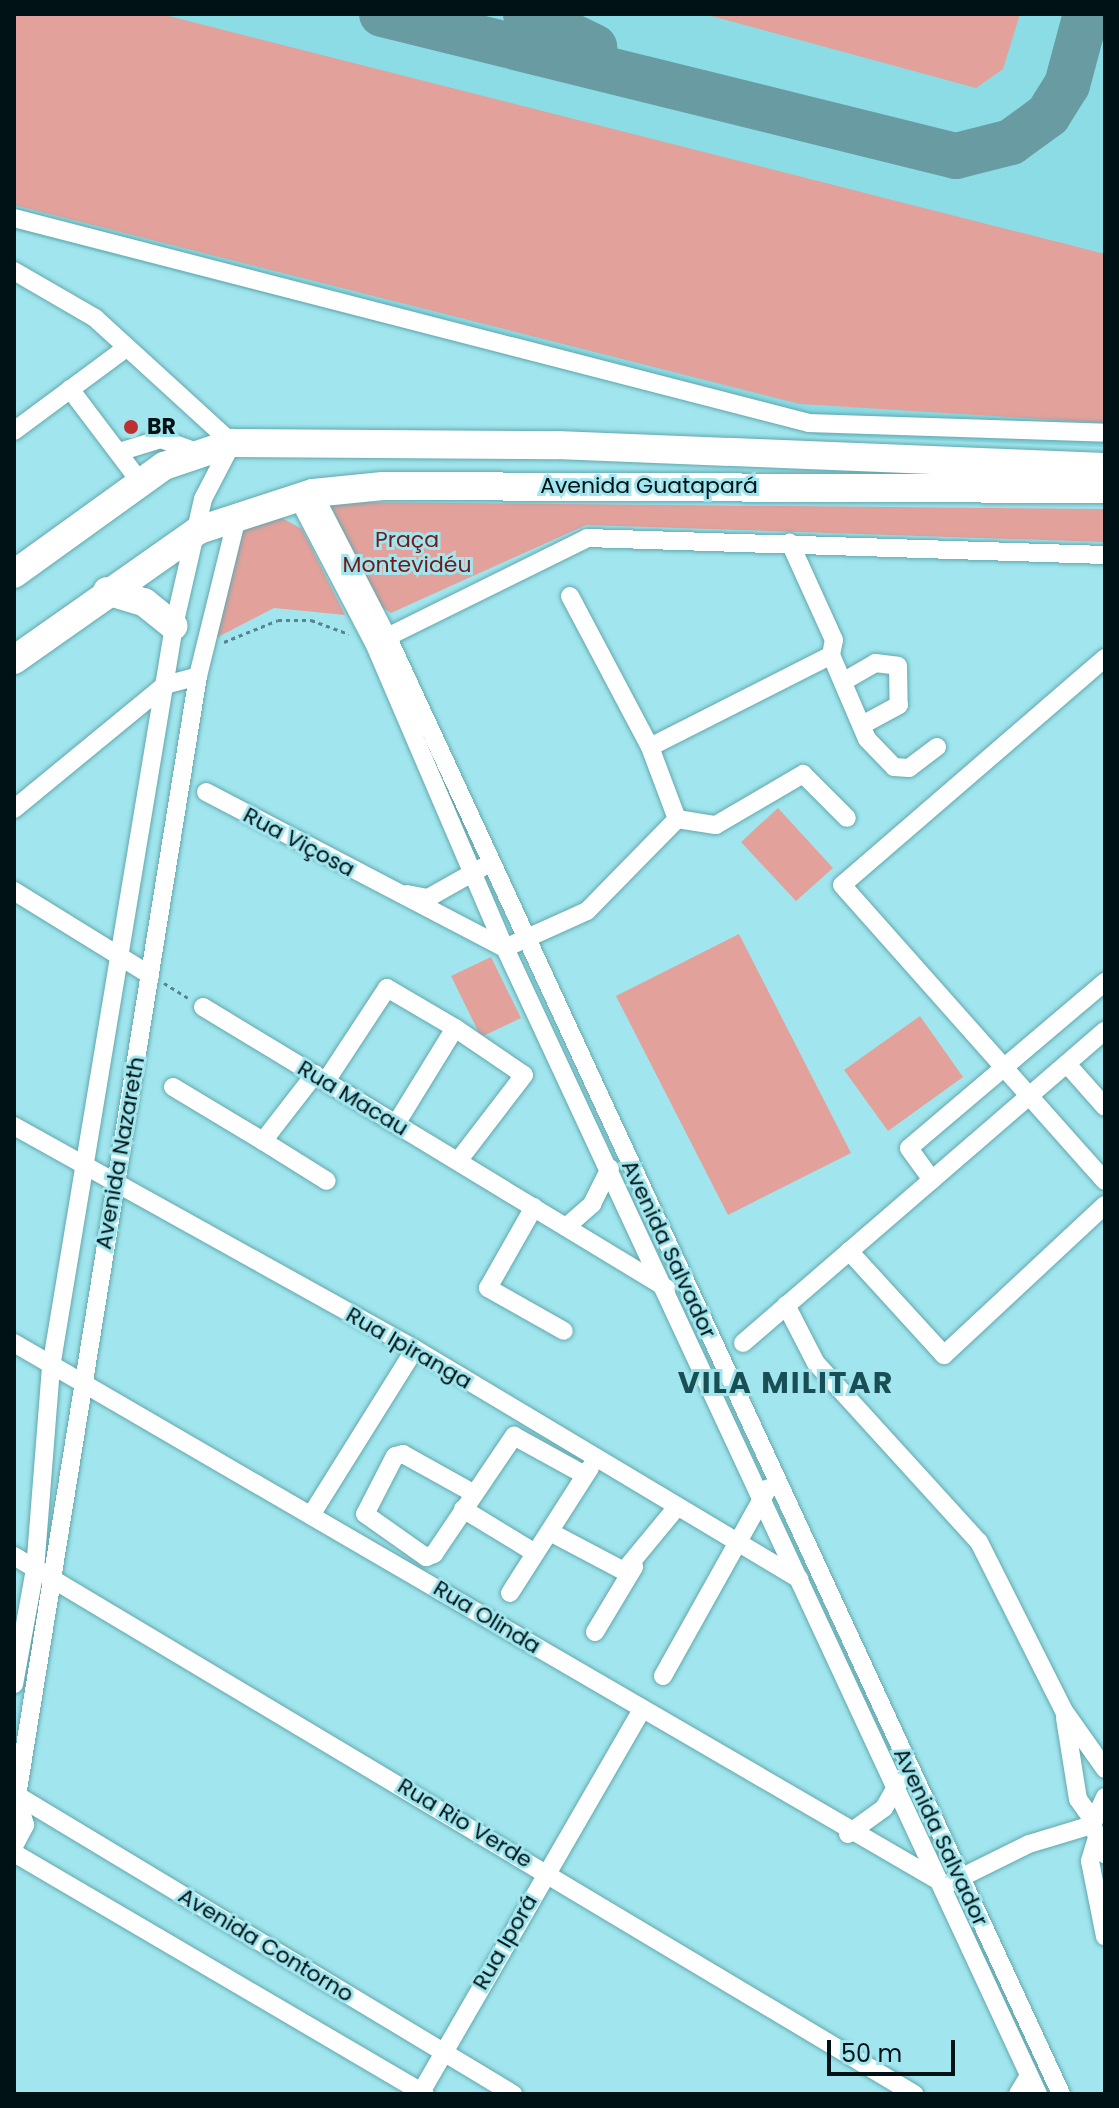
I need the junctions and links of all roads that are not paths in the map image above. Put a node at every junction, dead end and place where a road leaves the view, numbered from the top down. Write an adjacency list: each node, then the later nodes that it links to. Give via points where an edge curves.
1 (14, 218): 6 (street, via 809,423)
2 (14, 271): 3 (street, via 95,318)
3 (126, 348): 4 (street); 7 (street)
4 (70, 389): 5 (street); 10 (street)
5 (14, 431)
6 (1105, 433)
7 (232, 443): 8 (highway, Avenida Guatapará); 9 (highway, Avenida Guatapará); 17 (street, Avenida Nazareth, via 203,499)
8 (557, 445): 11 (highway, Avenida Guatapará); 13 (highway)
9 (178, 450): 10 (street); 12 (highway)
10 (119, 452): 12 (street)
11 (1105, 467)
12 (141, 483): 20 (highway)
13 (554, 486): 14 (highway, Avenida Guatapará); 15 (highway, Avenida Guatapará)
14 (1105, 489)
15 (305, 494): 16 (highway, Avenida Guatapará); 24 (street, Avenida Salvador)
16 (238, 513): 17 (highway, Avenida Guatapará); 28 (street, Avenida Nazareth)
17 (199, 530): 21 (highway, Avenida Guatapará); 23 (street, Avenida Nazareth)
18 (790, 543): 19 (street); 24 (street, via 587,538); 25 (street, via 834,640)
19 (1105, 555)
20 (14, 574)
21 (107, 591): 23 (highway, via 144,602); 27 (highway, Avenida Guatapará)
22 (570, 596): 32 (street)
23 (174, 626): 30 (street, Avenida Nazareth)
24 (381, 640): 40 (street, Avenida Salvador); 41 (street, Avenida Salvador)
25 (831, 655): 29 (street); 32 (street)
26 (1105, 658): 53 (street, via 842,885)
27 (14, 660)
28 (199, 667): 30 (street); 35 (street, Avenida Nazareth)
29 (846, 680): 31 (street); 31 (street, via 875,663 898,666 899,705)
30 (165, 685): 34 (street, Avenida Nazareth); 37 (street)
31 (862, 725): 33 (street, via 902,769)
32 (650, 747): 39 (street)
33 (937, 747)
34 (150, 768): 35 (street); 46 (street, Avenida Nazareth)
35 (182, 780): 47 (street, Avenida Nazareth)
36 (206, 792): 43 (street, Rua Viçosa)
37 (14, 809)
38 (847, 818): 39 (street, via 803,774 716,825)
39 (677, 819): 44 (street, via 587,911)
40 (490, 864): 41 (street, Rua Viçosa); 44 (street, Avenida Salvador)
41 (471, 873): 43 (street, Rua Viçosa, via 428,898); 45 (street, Avenida Salvador)
42 (14, 891): 46 (street)
43 (393, 892): 45 (street, Rua Viçosa)
44 (527, 937): 45 (street); 73 (street, Avenida Salvador)
45 (505, 948): 62 (street, Avenida Salvador)
46 (120, 957): 47 (street); 63 (street, Avenida Nazareth)
47 (150, 975): 67 (street, Avenida Nazareth)
48 (1105, 982): 53 (street)
49 (203, 1007): 54 (street, Rua Macau)
50 (455, 1028): 54 (street, via 381,991); 58 (street); 61 (street, via 524,1075)
51 (1105, 1031): 52 (street)
52 (1067, 1064): 56 (street); 57 (street)
53 (1003, 1070): 56 (street); 64 (street, via 909,1148)
54 (321, 1078): 58 (street, Rua Macau); 60 (street)
55 (173, 1087): 60 (street)
56 (1027, 1099): 64 (street); 66 (street)
57 (1105, 1107)
58 (396, 1124): 61 (street, Rua Macau)
59 (14, 1126): 63 (street, Rua Ipiranga)
60 (263, 1141): 65 (street)
61 (458, 1161): 69 (street, Rua Macau)
62 (610, 1168): 70 (street, via 592,1204); 72 (street, Avenida Salvador)
63 (85, 1169): 67 (street, Rua Ipiranga); 79 (street, Avenida Nazareth)
64 (932, 1180): 71 (street)
65 (327, 1181)
66 (1105, 1181)
67 (115, 1186): 78 (street, Rua Ipiranga); 80 (street, Avenida Nazareth)
68 (1105, 1205): 71 (street, via 944,1355)
69 (534, 1207): 70 (street, Rua Macau); 75 (street, via 488,1288)
70 (566, 1227): 72 (street, Rua Macau)
71 (849, 1251): 74 (street)
72 (668, 1289): 73 (street, Rua Macau); 83 (street, Avenida Salvador)
73 (693, 1303): 83 (street, Avenida Salvador)
74 (786, 1305): 77 (street); 100 (street, via 816,1363 979,1542)
75 (564, 1331)
76 (14, 1343): 79 (street, Rua Olinda)
77 (743, 1343)
78 (415, 1349): 81 (street, Rua Ipiranga); 86 (street)
79 (51, 1367): 80 (street, Rua Olinda); 92 (street, Avenida Nazareth)
80 (82, 1382): 86 (street, Rua Olinda); 94 (street, Avenida Nazareth)
81 (596, 1459): 82 (street); 85 (street, Rua Ipiranga)
82 (585, 1475): 84 (street, via 514,1436); 87 (street)
83 (769, 1487): 88 (street); 93 (street, Avenida Salvador); 102 (street, Avenida Salvador)
84 (468, 1501): 84 (street, via 426,1557 365,1514 395,1456 403,1454); 89 (street)
85 (677, 1507): 88 (street, Rua Ipiranga); 91 (street)
86 (313, 1512): 99 (street, Rua Olinda)
87 (550, 1532): 89 (street); 91 (street, via 624,1571)
88 (732, 1541): 93 (street, Rua Ipiranga); 97 (street)
89 (535, 1553): 95 (street)
90 (14, 1556): 92 (street, Rua Rio Verde)
91 (634, 1567): 96 (street)
92 (35, 1569): 94 (street, Rua Rio Verde); 98 (street, Avenida Nazareth)
93 (799, 1579): 102 (street, Avenida Salvador)
94 (57, 1580): 103 (street, Avenida Nazareth); 109 (street, Rua Rio Verde)
95 (510, 1593)
96 (595, 1632)
97 (663, 1676)
98 (14, 1684)
99 (642, 1710): 105 (street, Rua Olinda); 109 (street, Rua Iporá)
100 (1064, 1711): 101 (street); 106 (street, via 1078,1799)
101 (1105, 1769)
102 (904, 1778): 105 (street, via 884,1808); 110 (street, Avenida Salvador)
103 (17, 1795): 107 (street, Avenida Nazareth, via 25,1825); 112 (street, Avenida Contorno)
104 (1105, 1797): 106 (street)
105 (848, 1834): 110 (street, Rua Olinda)
106 (1096, 1835): 110 (street, via 1018,1853); 111 (street, via 1090,1861)
107 (14, 1846)
108 (14, 1853): 114 (street)
109 (546, 1871): 112 (street, Rua Iporá); 116 (street, Rua Rio Verde)
110 (953, 1882): 113 (street, Avenida Salvador); 119 (street, Avenida Salvador)
111 (1105, 1937)
112 (442, 2051): 114 (street, Rua Iporá); 115 (street, Avenida Contorno)
113 (1029, 2076): 117 (street); 118 (street, Avenida Salvador)
114 (422, 2093)
115 (513, 2094)
116 (914, 2094)
117 (1018, 2094)
118 (1038, 2094)
119 (1061, 2094)

